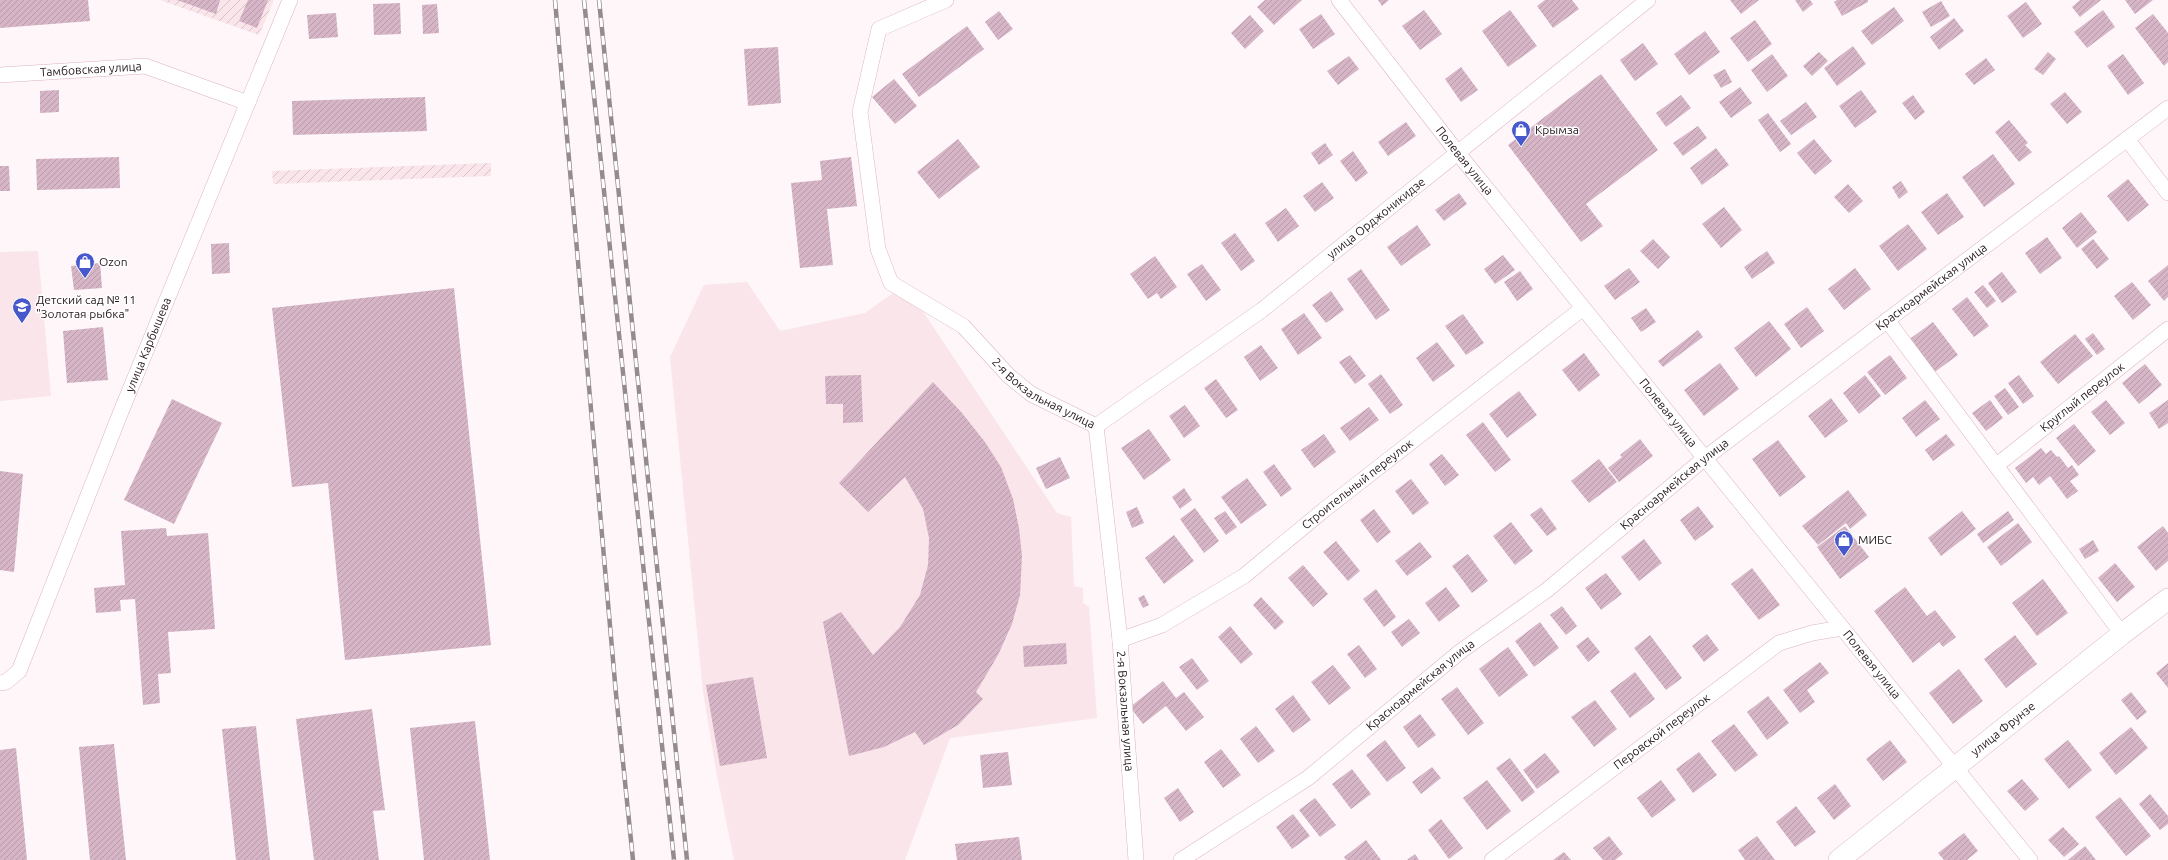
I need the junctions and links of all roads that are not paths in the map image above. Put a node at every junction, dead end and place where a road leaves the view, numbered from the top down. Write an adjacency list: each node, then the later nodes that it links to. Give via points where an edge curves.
1 (290, 0): 6 (street, улица Карбышева)
2 (946, 0): 14 (street, 2-я Вокзальная улица, via 878,29 860,112 878,249 891,283 963,326 1009,376 1031,394)
3 (1339, 0): 9 (street, Полевая улица)
4 (1648, 0): 9 (street, улица Орджоникидзе)
5 (0, 75): 6 (street, Тамбовская улица, via 145,66)
6 (248, 103): 21 (street, улица Карбышева, via 120,414 19,671 6,682)
7 (2168, 108): 8 (street, Красноармейская улица)
8 (2127, 139): 10 (street); 12 (street, Красноармейская улица)
9 (1458, 152): 11 (street, Полевая улица); 14 (street, улица Орджоникидзе, via 1262,310)
10 (2168, 193)
11 (1583, 308): 15 (street, Полевая улица); 20 (street, Строительный переулок, via 1324,510 1244,576 1162,625)
12 (1887, 320): 15 (street, Красноармейская улица); 16 (street)
13 (2168, 329): 16 (street, Круглый переулок)
14 (1096, 426): 20 (street, 2-я Вокзальная улица)
15 (1705, 458): 18 (street, Полевая улица); 24 (street, Красноармейская улица, via 1547,590 1461,651 1308,778)
16 (1997, 465): 19 (street)
17 (2168, 599): 19 (street, улица Фрунзе)
18 (1842, 628): 22 (street, Полевая улица); 25 (street, Перовской переулок, via 1812,633 1779,643)
19 (2122, 634): 22 (street, улица Фрунзе)
20 (1120, 640): 23 (street, 2-я Вокзальная улица)
21 (0, 683)
22 (1956, 767): 26 (street, улица Фрунзе); 27 (street, Полевая улица)
23 (1136, 860)
24 (1180, 860)
25 (1492, 860)
26 (1839, 860)
27 (2030, 860)

